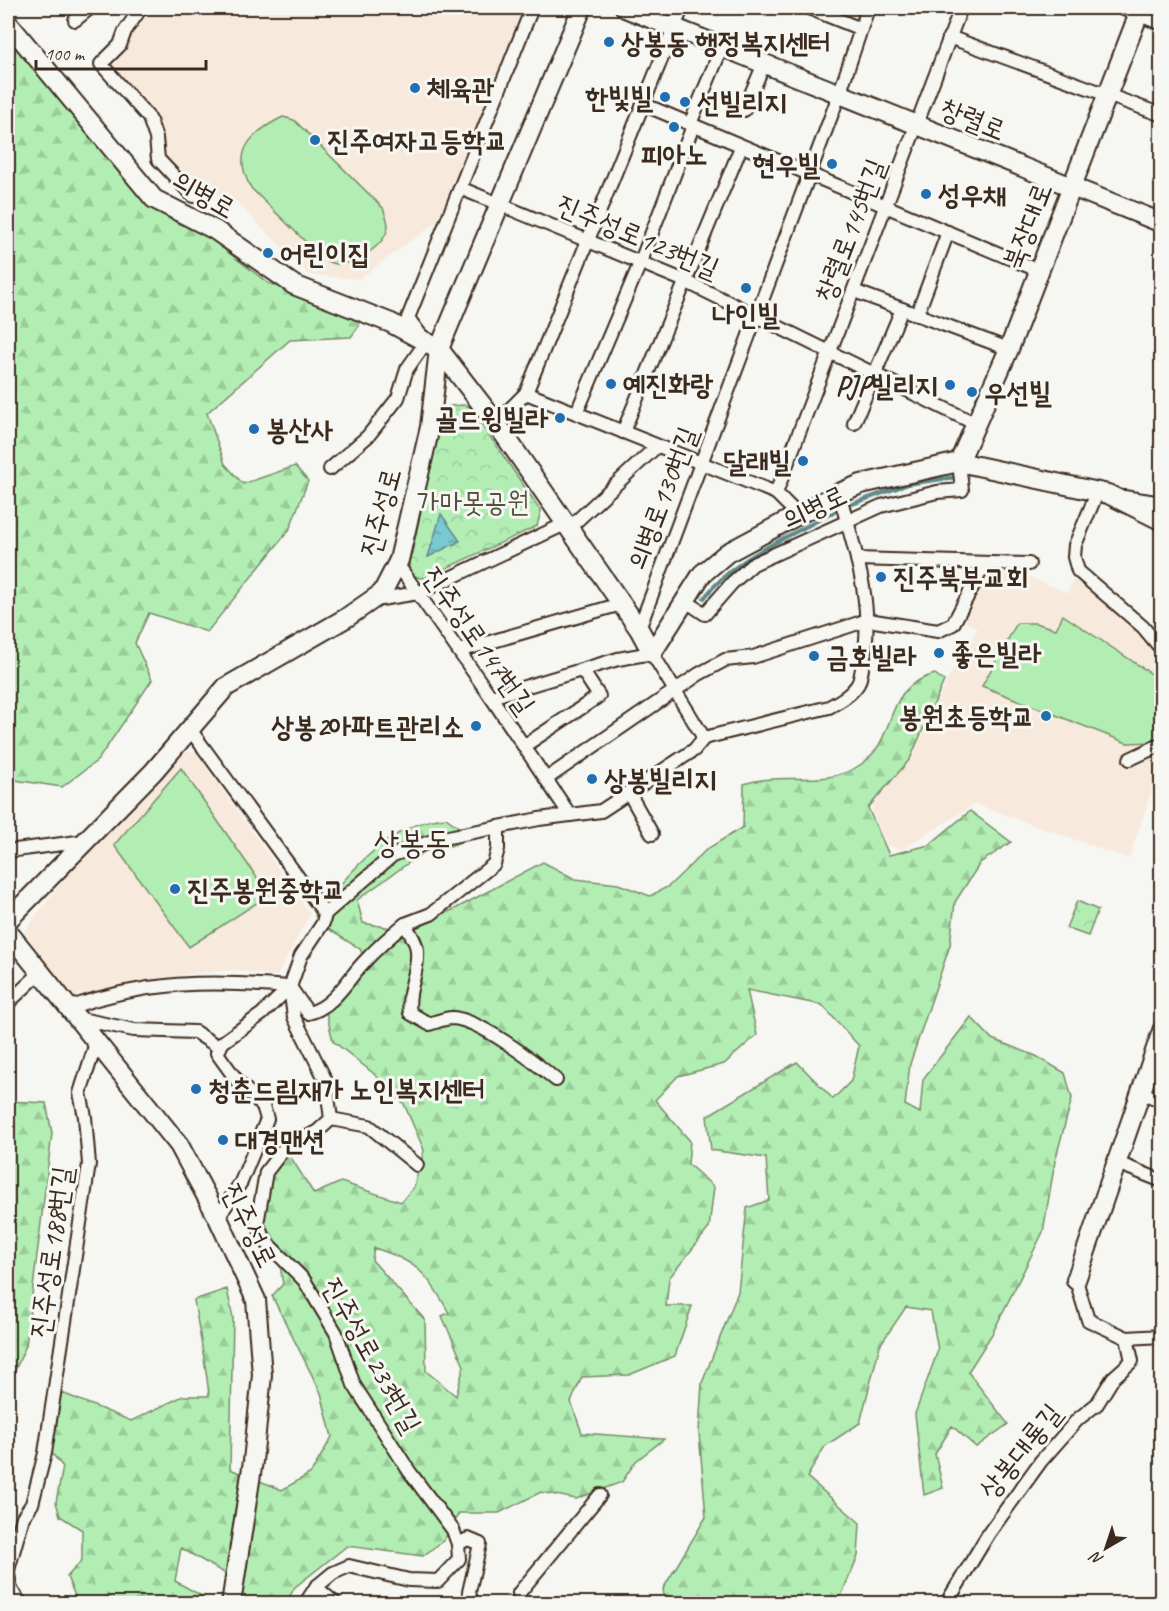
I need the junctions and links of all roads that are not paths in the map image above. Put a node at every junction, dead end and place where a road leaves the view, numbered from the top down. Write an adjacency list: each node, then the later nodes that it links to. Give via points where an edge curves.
1 (90, 8): 12 (street)
2 (141, 8): 31 (street, via 120,45 100,64 148,118 156,138 158,159)
3 (532, 8): 30 (street)
4 (582, 8): 32 (street, 진주성로)
5 (625, 8): 15 (street, 창렬로)
6 (682, 8): 15 (street)
7 (809, 8): 16 (street)
8 (868, 8): 16 (street, 의병로130번길)
9 (960, 8): 17 (street, 창렬로145번길)
10 (1121, 8): 11 (street)
11 (1139, 11): 14 (street); 20 (street, 북장대로)
12 (75, 20)
13 (8, 23): 44 (street, 의병로, via 154,199 215,230 294,285 391,323)
14 (1161, 24)
15 (674, 27): 18 (street, 창렬로); 22 (street)
16 (861, 29): 21 (street, 의병로130번길)
17 (949, 37): 20 (street); 26 (street, 창렬로145번길)
18 (722, 47): 19 (street, 창렬로); 25 (street)
19 (764, 64): 21 (street, 창렬로); 23 (street)
20 (1107, 94): 24 (street); 29 (street, 북장대로)
21 (839, 95): 26 (street, 창렬로); 28 (street, 의병로130번길)
22 (645, 105): 25 (street); 36 (street)
23 (744, 110)
24 (1161, 115)
25 (691, 125): 27 (street); 37 (street)
26 (915, 125): 29 (street, 창렬로); 33 (street, 창렬로145번길)
27 (741, 147): 28 (street); 39 (street)
28 (810, 175): 33 (street); 43 (street, 의병로130번길)
29 (1071, 187): 34 (street, 창렬로); 38 (street, 북장대로)
30 (460, 188): 32 (street, 진주성로123번길); 44 (street, via 408,318)
31 (193, 196)
32 (500, 204): 36 (street, 진주성로123번길); 44 (street, 진주성로)
33 (885, 206): 35 (street); 40 (street, 창렬로145번길)
34 (1161, 223)
35 (948, 232): 38 (street); 42 (street)
36 (588, 239): 37 (street, 진주성로123번길); 48 (street)
37 (640, 261): 39 (street, 진주성로123번길); 49 (street)
38 (1040, 271): 45 (street, 북장대로)
39 (685, 281): 43 (street, 진주성로123번길); 53 (street)
40 (854, 291): 41 (street); 46 (street, 창렬로145번길)
41 (902, 309): 42 (street); 47 (street)
42 (917, 315): 45 (street)
43 (755, 316): 46 (street, 진주성로123번길); 56 (street, 의병로130번길)
44 (433, 345): 50 (street, 의병로); 57 (street, via 407,369 398,398 368,436); 66 (street, 진주성로, via 430,427)
45 (1009, 350): 52 (street, 북장대로)
46 (830, 352): 47 (street, 진주성로123번길); 58 (street, 창렬로145번길)
47 (874, 374): 51 (street); 52 (street, 진주성로123번길)
48 (526, 393): 49 (street); 50 (street)
49 (577, 412): 53 (street)
50 (496, 423): 65 (street, 의병로)
51 (854, 423)
52 (976, 424): 55 (street, 북장대로)
53 (624, 432): 54 (street)
54 (656, 447): 56 (street); 65 (street)
55 (959, 462): 59 (street, 의병로, via 861,484); 60 (street, 의병로); 63 (street, 의병로, via 962,490 905,499)
56 (701, 465): 58 (street); 75 (street, 의병로130번길)
57 (330, 469)
58 (776, 493): 62 (street)
59 (839, 493): 62 (street, 의병로); 63 (street)
60 (1103, 494): 61 (street, 의병로); 64 (street, 의병로); 76 (street, via 1075,545 1078,571 1143,627)
61 (1161, 503)
62 (798, 515): 72 (street, 의병로, via 727,553 702,574)
63 (847, 521): 67 (street); 72 (street, 의병로, via 753,564 705,614)
64 (1161, 521)
65 (567, 526): 70 (street); 73 (street, 의병로)
66 (399, 560): 70 (street, 진주성로147번길, via 398,565); 71 (street, 진주성로, via 382,593)
67 (857, 560): 68 (street); 74 (street)
68 (985, 563): 69 (street); 74 (street, via 953,624 938,631)
69 (1029, 564)
70 (418, 593): 71 (street); 77 (street, 진주성로147번길)
71 (371, 600): 82 (street, 진주성로, via 226,687)
72 (686, 601): 78 (street, 의병로)
73 (621, 604): 75 (street, 의병로); 77 (street)
74 (868, 620): 80 (street, via 753,657 724,660); 83 (street, via 859,683 845,699 829,707)
75 (639, 629): 78 (street, 의병로)
76 (1161, 650)
77 (459, 651): 81 (street, 진주성로147번길)
78 (652, 653): 79 (street, via 618,658); 80 (street)
79 (582, 670): 81 (street); 85 (street, 진주성로147번길, via 599,696)
80 (677, 690): 83 (street); 87 (street)
81 (491, 697): 85 (street, 진주성로147번길)
82 (189, 728): 92 (street, 진주성로, via 153,772); 94 (street)
83 (704, 738): 88 (street, via 694,750)
84 (1161, 744): 86 (street)
85 (524, 746): 87 (street, 진주성로147번길)
86 (1130, 759)
87 (546, 779): 89 (street, 진주성로147번길)
88 (629, 793): 89 (street, via 601,811); 91 (street)
89 (570, 814): 90 (street)
90 (498, 827): 94 (street, via 438,838 393,855); 96 (street, via 494,864 431,914)
91 (652, 834)
92 (86, 841): 93 (street); 95 (street, 진주성로)
93 (8, 851)
94 (325, 914): 99 (street)
95 (8, 920)
96 (405, 924): 99 (street, via 317,1011 308,1013); 105 (street, via 418,948 407,996 410,1013 429,1024 450,1018 468,1021 502,1040)
97 (8, 932): 98 (street, 진주성로)
98 (41, 972): 100 (street); 101 (street, 진주성로)
99 (290, 987): 101 (street, via 227,981 170,984 110,993); 104 (street); 108 (street, via 294,1017 326,1081)
100 (8, 1004)
101 (72, 1013): 103 (street, 진주성로); 104 (street, via 142,1031 195,1032)
102 (1161, 1031): 106 (street)
103 (96, 1043): 112 (street, 진주성로, via 179,1145); 118 (street, 진주성로188번길, via 80,1093 89,1164 45,1453)
104 (220, 1048): 112 (street, via 217,1053 238,1082 264,1106 267,1119 241,1182)
105 (556, 1080)
106 (1140, 1092): 107 (street); 109 (street)
107 (1161, 1101)
108 (331, 1119): 110 (street, via 369,1126); 117 (street, 진주성로233번길, via 318,1131 283,1150 266,1172 257,1224 267,1243 304,1280 336,1332 354,1385 409,1472 453,1530)
109 (1115, 1162): 111 (street); 113 (street)
110 (417, 1165)
111 (1161, 1181)
112 (218, 1218): 122 (street, 진주성로, via 256,1300 262,1375)
113 (1076, 1280): 115 (street, via 1088,1320)
114 (1161, 1336): 115 (street)
115 (1127, 1338): 127 (street, 상봉대룡길, via 1132,1361 1113,1378 1097,1404 1078,1419 1041,1461 989,1533)
116 (600, 1495): 126 (street, via 519,1593)
117 (458, 1544): 120 (street, via 459,1559 438,1581 410,1580 350,1566); 125 (street, via 468,1539 480,1544 469,1592)
118 (8, 1570)
119 (8, 1575): 121 (street, via 11,1590)
120 (316, 1587): 123 (street); 124 (street)
121 (21, 1604)
122 (231, 1604)
123 (305, 1604)
124 (336, 1604)
125 (472, 1604)
126 (521, 1604)
127 (946, 1604)

